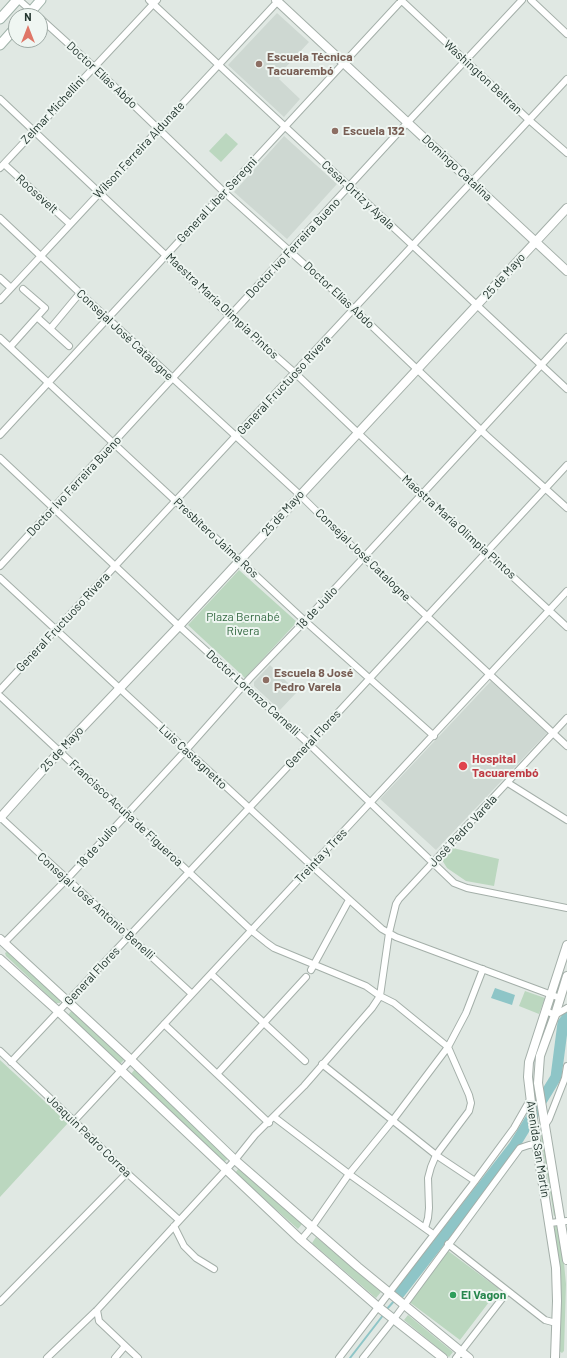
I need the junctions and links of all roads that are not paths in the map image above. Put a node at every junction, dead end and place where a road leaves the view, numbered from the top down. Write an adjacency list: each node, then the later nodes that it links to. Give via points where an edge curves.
1 (18, 0): 7 (street); 8 (main road)
2 (277, 0): 14 (street, Wilson Ferreira Aldunate); 15 (street, Domingo Catalina)
3 (401, 0): 13 (street, Washington Beltran); 15 (street, General Líber Seregni)
4 (522, 0): 13 (street, Doctor Ivo Ferreira Bueno)
5 (531, 0): 10 (street)
6 (153, 1): 14 (street, Cesar Ortiz y Ayala); 16 (street, Zelmar Michellini)
7 (26, 8)
8 (0, 19)
9 (48, 25): 16 (street, Doctor Elías Abdo)
10 (567, 34)
11 (8, 36): 12 (main road)
12 (0, 44)
13 (466, 61): 19 (street, Washington Beltran); 20 (street, Doctor Ivo Ferreira Bueno)
14 (218, 64): 21 (street, Cesar Ortiz y Ayala); 22 (street, Wilson Ferreira Aldunate)
15 (344, 64): 20 (street, Domingo Catalina); 21 (street, General Líber Seregni)
16 (93, 66): 22 (street, Doctor Elías Abdo); 23 (street, Zelmar Michellini)
17 (567, 79): 19 (street, General Fructuoso Rivera)
18 (0, 99): 23 (street, Maestra María Olimpia Pintos)
19 (529, 120): 24 (street, Washington Beltran); 26 (street, General Fructuoso Rivera)
20 (407, 123): 26 (street, Domingo Catalina); 27 (street, Doctor Ivo Ferreira Bueno)
21 (285, 126): 27 (street, Cesar Ortiz y Ayala); 29 (street, General Líber Seregni)
22 (159, 129): 28 (street, Wilson Ferreira Aldunate); 29 (street, Doctor Elías Abdo)
23 (34, 131): 25 (street, Zelmar Michellini); 28 (street, Maestra María Olimpia Pintos)
24 (567, 153)
25 (2, 166): 32 (street, Roosevelt)
26 (472, 182): 33 (street, Domingo Catalina); 34 (street, General Fructuoso Rivera)
27 (349, 187): 34 (street, Cesar Ortiz y Ayala); 35 (street, Doctor Ivo Ferreira Bueno)
28 (100, 192): 32 (street, Wilson Ferreira Aldunate); 36 (street, Maestra María Olimpia Pintos)
29 (224, 192): 35 (street, Doctor Elías Abdo); 36 (street, General Líber Seregni)
30 (567, 208): 33 (street, 25 de Mayo)
31 (0, 218): 37 (street, Consejal José Catalogne)
32 (70, 224): 37 (street, Wilson Ferreira Aldunate)
33 (536, 241): 38 (street, Domingo Catalina); 44 (street, 25 de Mayo)
34 (412, 246): 44 (street, Cesar Ortiz y Ayala); 45 (street, General Fructuoso Rivera)
35 (291, 251): 45 (street, Doctor Elías Abdo); 46 (street, Doctor Ivo Ferreira Bueno)
36 (166, 254): 46 (street, Maestra María Olimpia Pintos); 48 (street, General Líber Seregni)
37 (41, 256): 40 (street, Wilson Ferreira Aldunate); 42 (street, Consejal José Catalogne)
38 (567, 271)
39 (0, 278): 40 (street)
40 (11, 288): 43 (street, Wilson Ferreira Aldunate)
41 (23, 289): 47 (street, via 45,308)
42 (80, 293): 48 (street, Consejal José Catalogne); 49 (street)
43 (0, 300)
44 (477, 306): 54 (street, Cesar Ortiz y Ayala); 55 (street, 25 de Mayo)
45 (354, 309): 55 (street, Doctor Elías Abdo); 56 (street, General Fructuoso Rivera)
46 (230, 316): 56 (street, Maestra María Olimpia Pintos); 57 (street, Doctor Ivo Ferreira Bueno)
47 (38, 318): 49 (street); 53 (street)
48 (108, 318): 57 (street, Consejal José Catalogne); 58 (street, General Líber Seregni)
49 (50, 329): 52 (street)
50 (567, 337): 54 (street, 18 de Julio)
51 (0, 338): 53 (street, Presbítero Jaime Ros)
52 (69, 346)
53 (10, 347): 58 (street, Presbítero Jaime Ros)
54 (542, 365): 59 (street, Cesar Ortiz y Ayala); 60 (street, 18 de Julio)
55 (418, 369): 60 (street, Doctor Elías Abdo); 61 (street, 25 de Mayo)
56 (295, 373): 61 (street, Maestra María Olimpia Pintos); 63 (street, General Fructuoso Rivera)
57 (173, 379): 63 (street, Consejal José Catalogne); 64 (street, Doctor Ivo Ferreira Bueno)
58 (49, 382): 62 (street, General Líber Seregni); 64 (street, Presbítero Jaime Ros)
59 (567, 389)
60 (481, 430): 67 (street, Doctor Elías Abdo); 68 (street, 18 de Julio)
61 (358, 433): 68 (street, Maestra María Olimpia Pintos); 69 (street, 25 de Mayo)
62 (0, 435)
63 (236, 437): 69 (street, Consejal José Catalogne); 70 (street, General Fructuoso Rivera)
64 (114, 443): 70 (street, Presbítero Jaime Ros); 72 (street, Doctor Ivo Ferreira Bueno)
65 (0, 458): 72 (street, Doctor Lorenzo Carnelli)
66 (567, 465): 67 (street, General Flores)
67 (546, 488): 71 (street, Doctor Elías Abdo); 73 (street, General Flores)
68 (422, 494): 73 (street, Maestra María Olimpia Pintos); 74 (street, 18 de Julio)
69 (300, 495): 74 (street, Consejal José Catalogne); 75 (street, 25 de Mayo)
70 (176, 501): 75 (street, Presbítero Jaime Ros); 77 (street, General Fructuoso Rivera)
71 (567, 508)
72 (53, 509): 76 (street, Doctor Ivo Ferreira Bueno); 77 (street, Doctor Lorenzo Carnelli)
73 (486, 552): 80 (street, Maestra María Olimpia Pintos); 81 (street, General Flores)
74 (363, 557): 81 (street, Consejal José Catalogne); 82 (street, 18 de Julio)
75 (240, 560): 82 (street, Presbítero Jaime Ros); 83 (street, 25 de Mayo)
76 (0, 566)
77 (115, 566): 83 (street, Doctor Lorenzo Carnelli); 85 (street, General Fructuoso Rivera)
78 (0, 578): 85 (street, Luis Castagnetto)
79 (567, 591): 80 (street, Treinta y Tres)
80 (549, 611): 84 (street, Maestra María Olimpia Pintos); 86 (street, Treinta y Tres)
81 (427, 616): 86 (street, Consejal José Catalogne); 87 (street, General Flores)
82 (305, 621): 87 (street, Presbítero Jaime Ros); 88 (street, 18 de Julio)
83 (179, 626): 88 (street, Doctor Lorenzo Carnelli); 89 (street, 25 de Mayo)
84 (567, 627)
85 (56, 630): 89 (street, Luis Castagnetto); 90 (street, General Fructuoso Rivera)
86 (490, 675): 93 (street, Consejal José Catalogne); 94 (street, Treinta y Tres)
87 (369, 678): 94 (street, Presbítero Jaime Ros); 95 (street, General Flores)
88 (244, 685): 95 (street, Doctor Lorenzo Carnelli); 97 (street, 18 de Julio)
89 (119, 689): 97 (street, Luis Castagnetto); 98 (street, 25 de Mayo)
90 (0, 690)
91 (0, 696): 98 (street, Francisco Acuña de Figueroa)
92 (567, 718): 93 (street, José Pedro Varela)
93 (554, 733): 96 (street, Consejal José Catalogne); 99 (street, José Pedro Varela)
94 (434, 736): 100 (street, Treinta y Tres)
95 (309, 744): 100 (street, Doctor Lorenzo Carnelli); 101 (street, General Flores)
96 (567, 746)
97 (186, 750): 101 (street, Luis Castagnetto); 102 (street, 18 de Julio)
98 (60, 751): 102 (street, Francisco Acuña de Figueroa); 103 (street, 25 de Mayo)
99 (508, 783): 104 (street); 105 (street, José Pedro Varela)
100 (371, 803): 105 (street, Doctor Lorenzo Carnelli); 106 (street, Treinta y Tres)
101 (249, 808): 106 (street, Luis Castagnetto); 107 (street, General Flores)
102 (126, 814): 107 (street, Francisco Acuña de Figueroa); 108 (street, 18 de Julio)
103 (0, 818): 108 (street, Consejal José Antonio Benelli)
104 (567, 820)
105 (433, 862): 110 (street, Doctor Lorenzo Carnelli, via 454,883 461,886); 112 (street, José Pedro Varela, via 396,904)
106 (312, 866): 109 (street, Luis Castagnetto); 111 (street, Treinta y Tres)
107 (190, 872): 111 (street, Francisco Acuña de Figueroa); 113 (street, General Flores)
108 (67, 879): 113 (street, Consejal José Antonio Benelli); 114 (street, 18 de Julio)
109 (348, 900): 112 (street, Luis Castagnetto); 117 (street)
110 (567, 908)
111 (252, 931): 117 (street, Francisco Acuña de Figueroa, via 274,948); 119 (street, Treinta y Tres)
112 (389, 933): 118 (street, Luis Castagnetto); 124 (street, José Pedro Varela)
113 (130, 935): 122 (street, Consejal José Antonio Benelli); 126 (street, General Flores)
114 (1, 943): 126 (street)
115 (567, 945): 123 (street, Avenida San Martín)
116 (0, 959): 129 (street)
117 (312, 967): 124 (street, Francisco Acuña de Figueroa, via 366,986)
118 (483, 969): 123 (street, Luis Castagnetto); 133 (street, via 466,1013)
119 (211, 974): 122 (street, Treinta y Tres); 131 (street)
120 (567, 976): 125 (street, Avenida San Martín)
121 (306, 977): 131 (street)
122 (192, 994): 132 (street, Treinta y Tres)
123 (551, 995): 125 (street, Luis Castagnetto); 128 (street, Avenida San Martín)
124 (380, 996): 133 (street, Francisco Acuña de Figueroa, via 394,1003); 138 (street)
125 (560, 998): 130 (street, Avenida San Martín)
126 (68, 1002): 129 (street, General Flores); 135 (street)
127 (567, 1008): 130 (street)
128 (546, 1011): 130 (street); 142 (street, Avenida San Martín, via 529,1062)
129 (59, 1012): 137 (street, General Flores); 140 (street)
130 (555, 1015): 147 (street, Avenida San Martín, via 539,1061 538,1083)
131 (264, 1023): 136 (street); 141 (street)
132 (164, 1024): 135 (street, Treinta y Tres); 141 (street)
133 (448, 1047): 144 (street); 149 (street, via 471,1103 469,1112)
134 (0, 1051): 137 (street, Joaquin Pedro Correa)
135 (131, 1060): 140 (street, Treinta y Tres); 150 (street)
136 (305, 1061)
137 (11, 1062): 145 (street, Joaquin Pedro Correa)
138 (322, 1064): 143 (street); 144 (street)
139 (567, 1066): 147 (street, via 549,1119)
140 (121, 1071): 145 (street, Treinta y Tres); 151 (street)
141 (217, 1074): 146 (street)
142 (531, 1104): 148 (street, Avenida San Martín); 154 (street)
143 (274, 1117): 146 (street); 153 (street)
144 (393, 1120): 149 (street); 153 (street)
145 (74, 1121): 152 (street, Joaquin Pedro Correa)
146 (269, 1123): 150 (street, via 255,1135)
147 (544, 1123): 156 (street, Avenida San Martín)
148 (536, 1144): 157 (street, Avenida San Martín); 163 (street, via 520,1148)
149 (436, 1155): 154 (street); 160 (street, via 428,1178 429,1208)
150 (235, 1160): 151 (street); 159 (street)
151 (225, 1169): 155 (street); 162 (street)
152 (127, 1173): 155 (street, Joaquin Pedro Correa); 168 (street)
153 (349, 1174): 159 (street); 160 (street)
154 (475, 1181): 161 (street)
155 (179, 1220): 158 (street)
156 (564, 1221): 157 (street); 164 (street, Avenida San Martín)
157 (550, 1223): 173 (street, Avenida San Martín, via 556,1268)
158 (174, 1226): 165 (street, via 184,1246 196,1258); 171 (street)
159 (312, 1227): 162 (street); 167 (street)
160 (425, 1228): 161 (street)
161 (433, 1234): 167 (street)
162 (301, 1240): 170 (street)
163 (448, 1244): 166 (street); 169 (street)
164 (567, 1260)
165 (214, 1269)
166 (508, 1292): 173 (street, via 545,1320); 175 (street)
167 (391, 1294): 169 (street); 170 (street)
168 (0, 1300)
169 (403, 1303): 172 (street); 175 (street)
170 (380, 1308): 172 (street); 179 (street)
171 (97, 1310): 174 (street, via 99,1321); 176 (street)
172 (392, 1317): 180 (street); 181 (street)
173 (556, 1323): 183 (street, Avenida San Martín)
174 (126, 1346): 177 (street); 178 (street)
175 (459, 1355): 182 (street)
176 (47, 1358)
177 (115, 1358)
178 (138, 1358)
179 (339, 1358)
180 (363, 1358)
181 (443, 1358)
182 (469, 1358)
183 (555, 1358)

